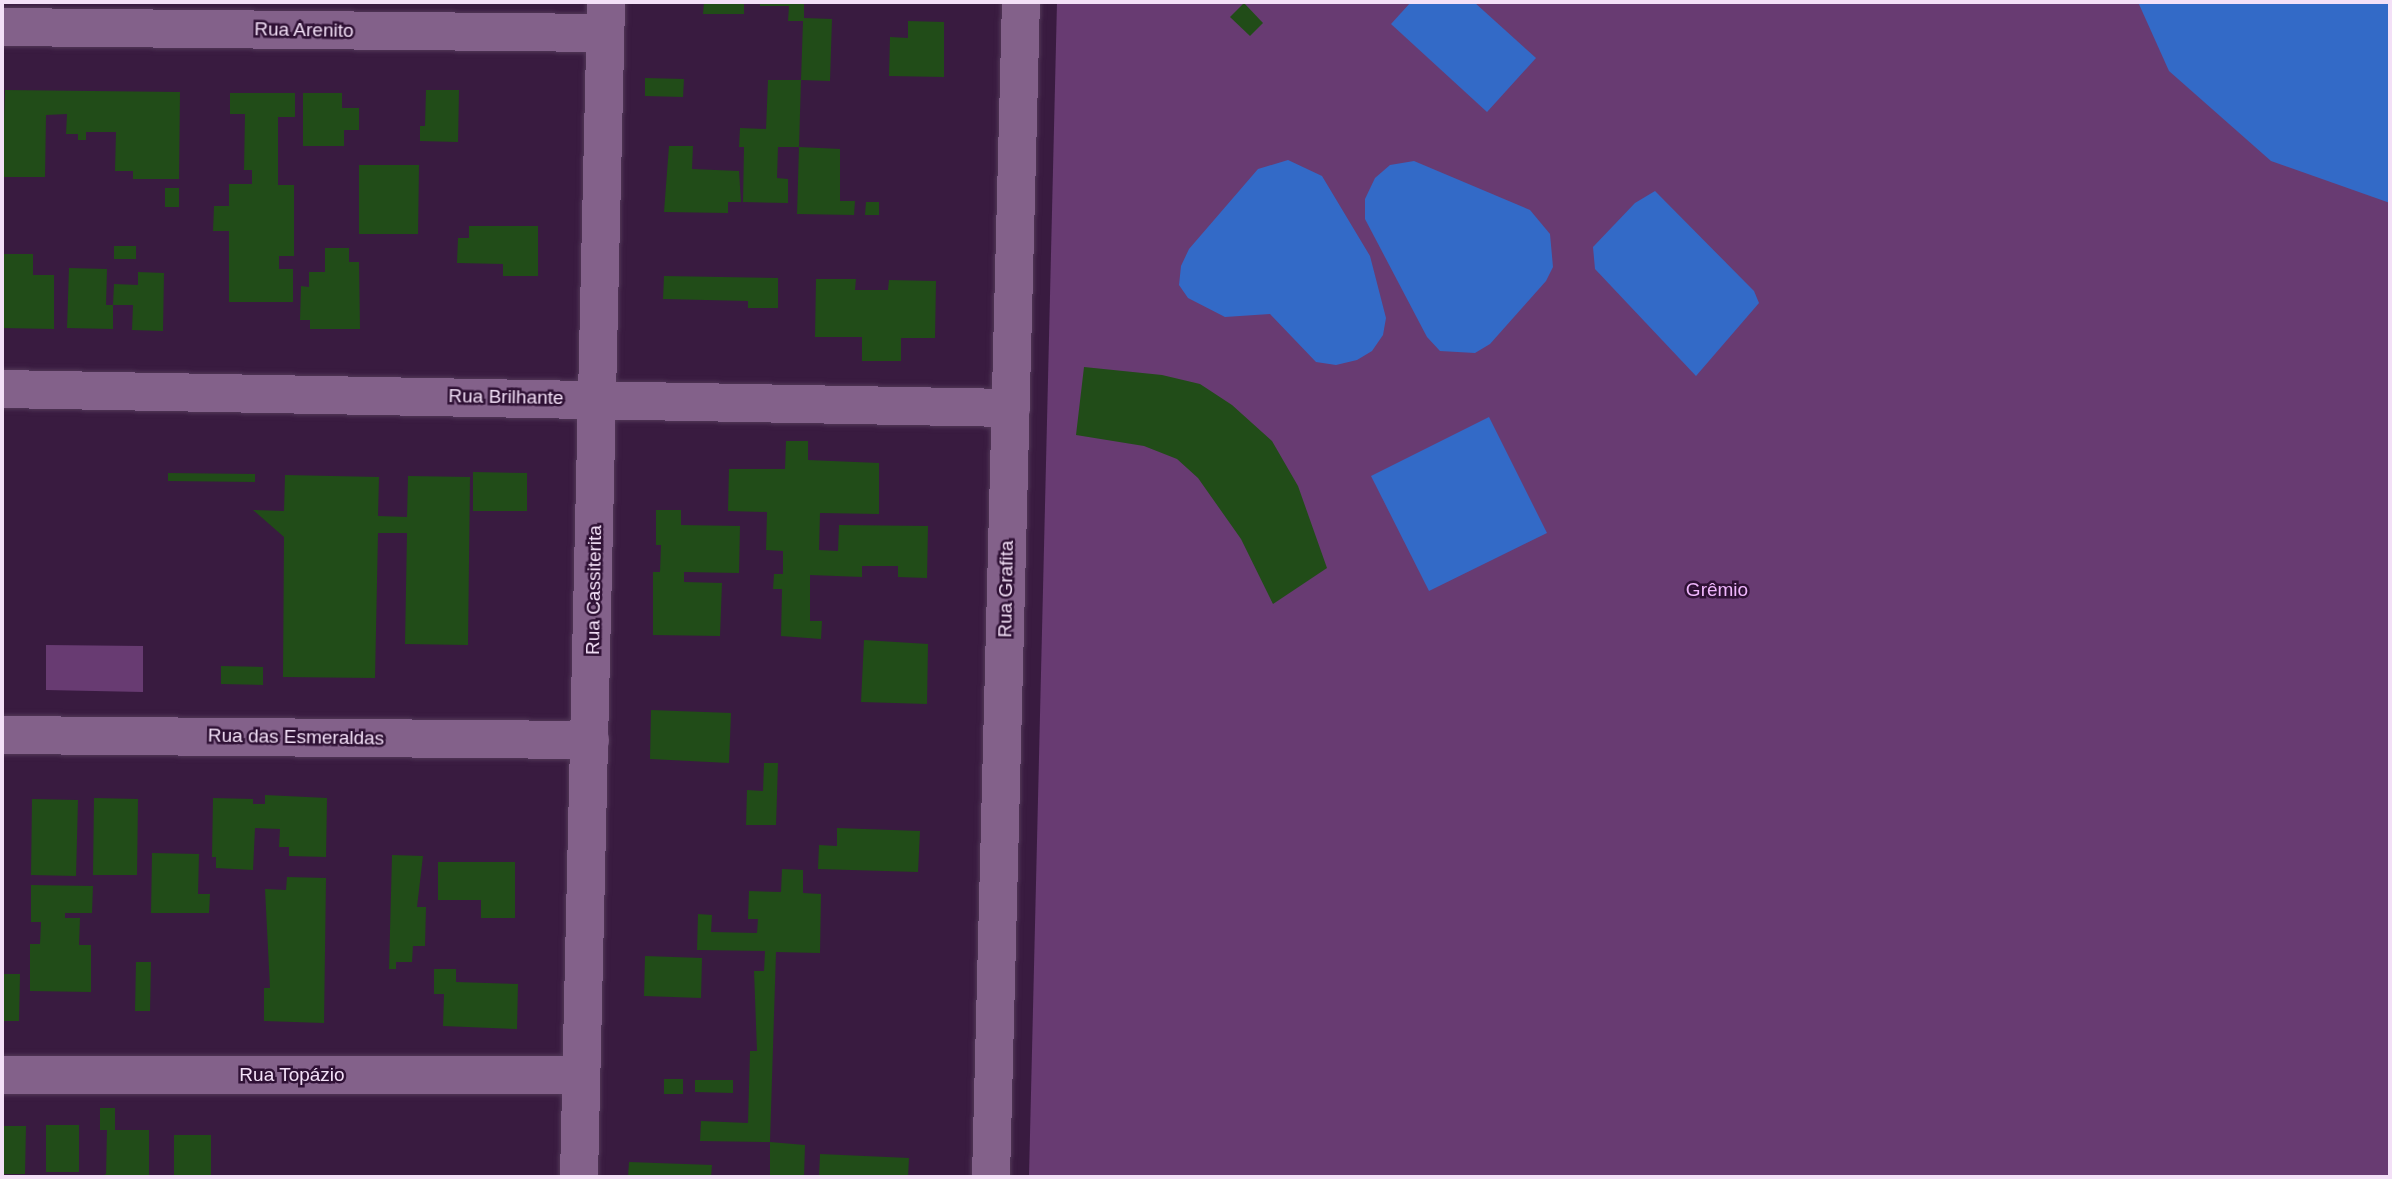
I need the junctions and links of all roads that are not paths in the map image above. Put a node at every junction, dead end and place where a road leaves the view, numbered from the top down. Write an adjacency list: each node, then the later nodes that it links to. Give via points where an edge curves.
1 (1021, 2): 6 (street, Rua Grafita)
2 (606, 17): 3 (street, Rua Arenito); 5 (street, Rua Cassiterita)
3 (2, 27)
4 (2, 389): 5 (street, Rua Brilhante)
5 (599, 398): 6 (street, Rua Brilhante); 8 (street, Rua Cassiterita)
6 (1011, 408): 12 (street, Rua Grafita)
7 (2, 735): 8 (street, Rua das Esmeraldas)
8 (590, 740): 10 (street, Rua Cassiterita)
9 (2, 1075): 10 (street, Rua Topázio)
10 (581, 1075): 11 (street, Rua Cassiterita)
11 (579, 1177)
12 (991, 1177)

